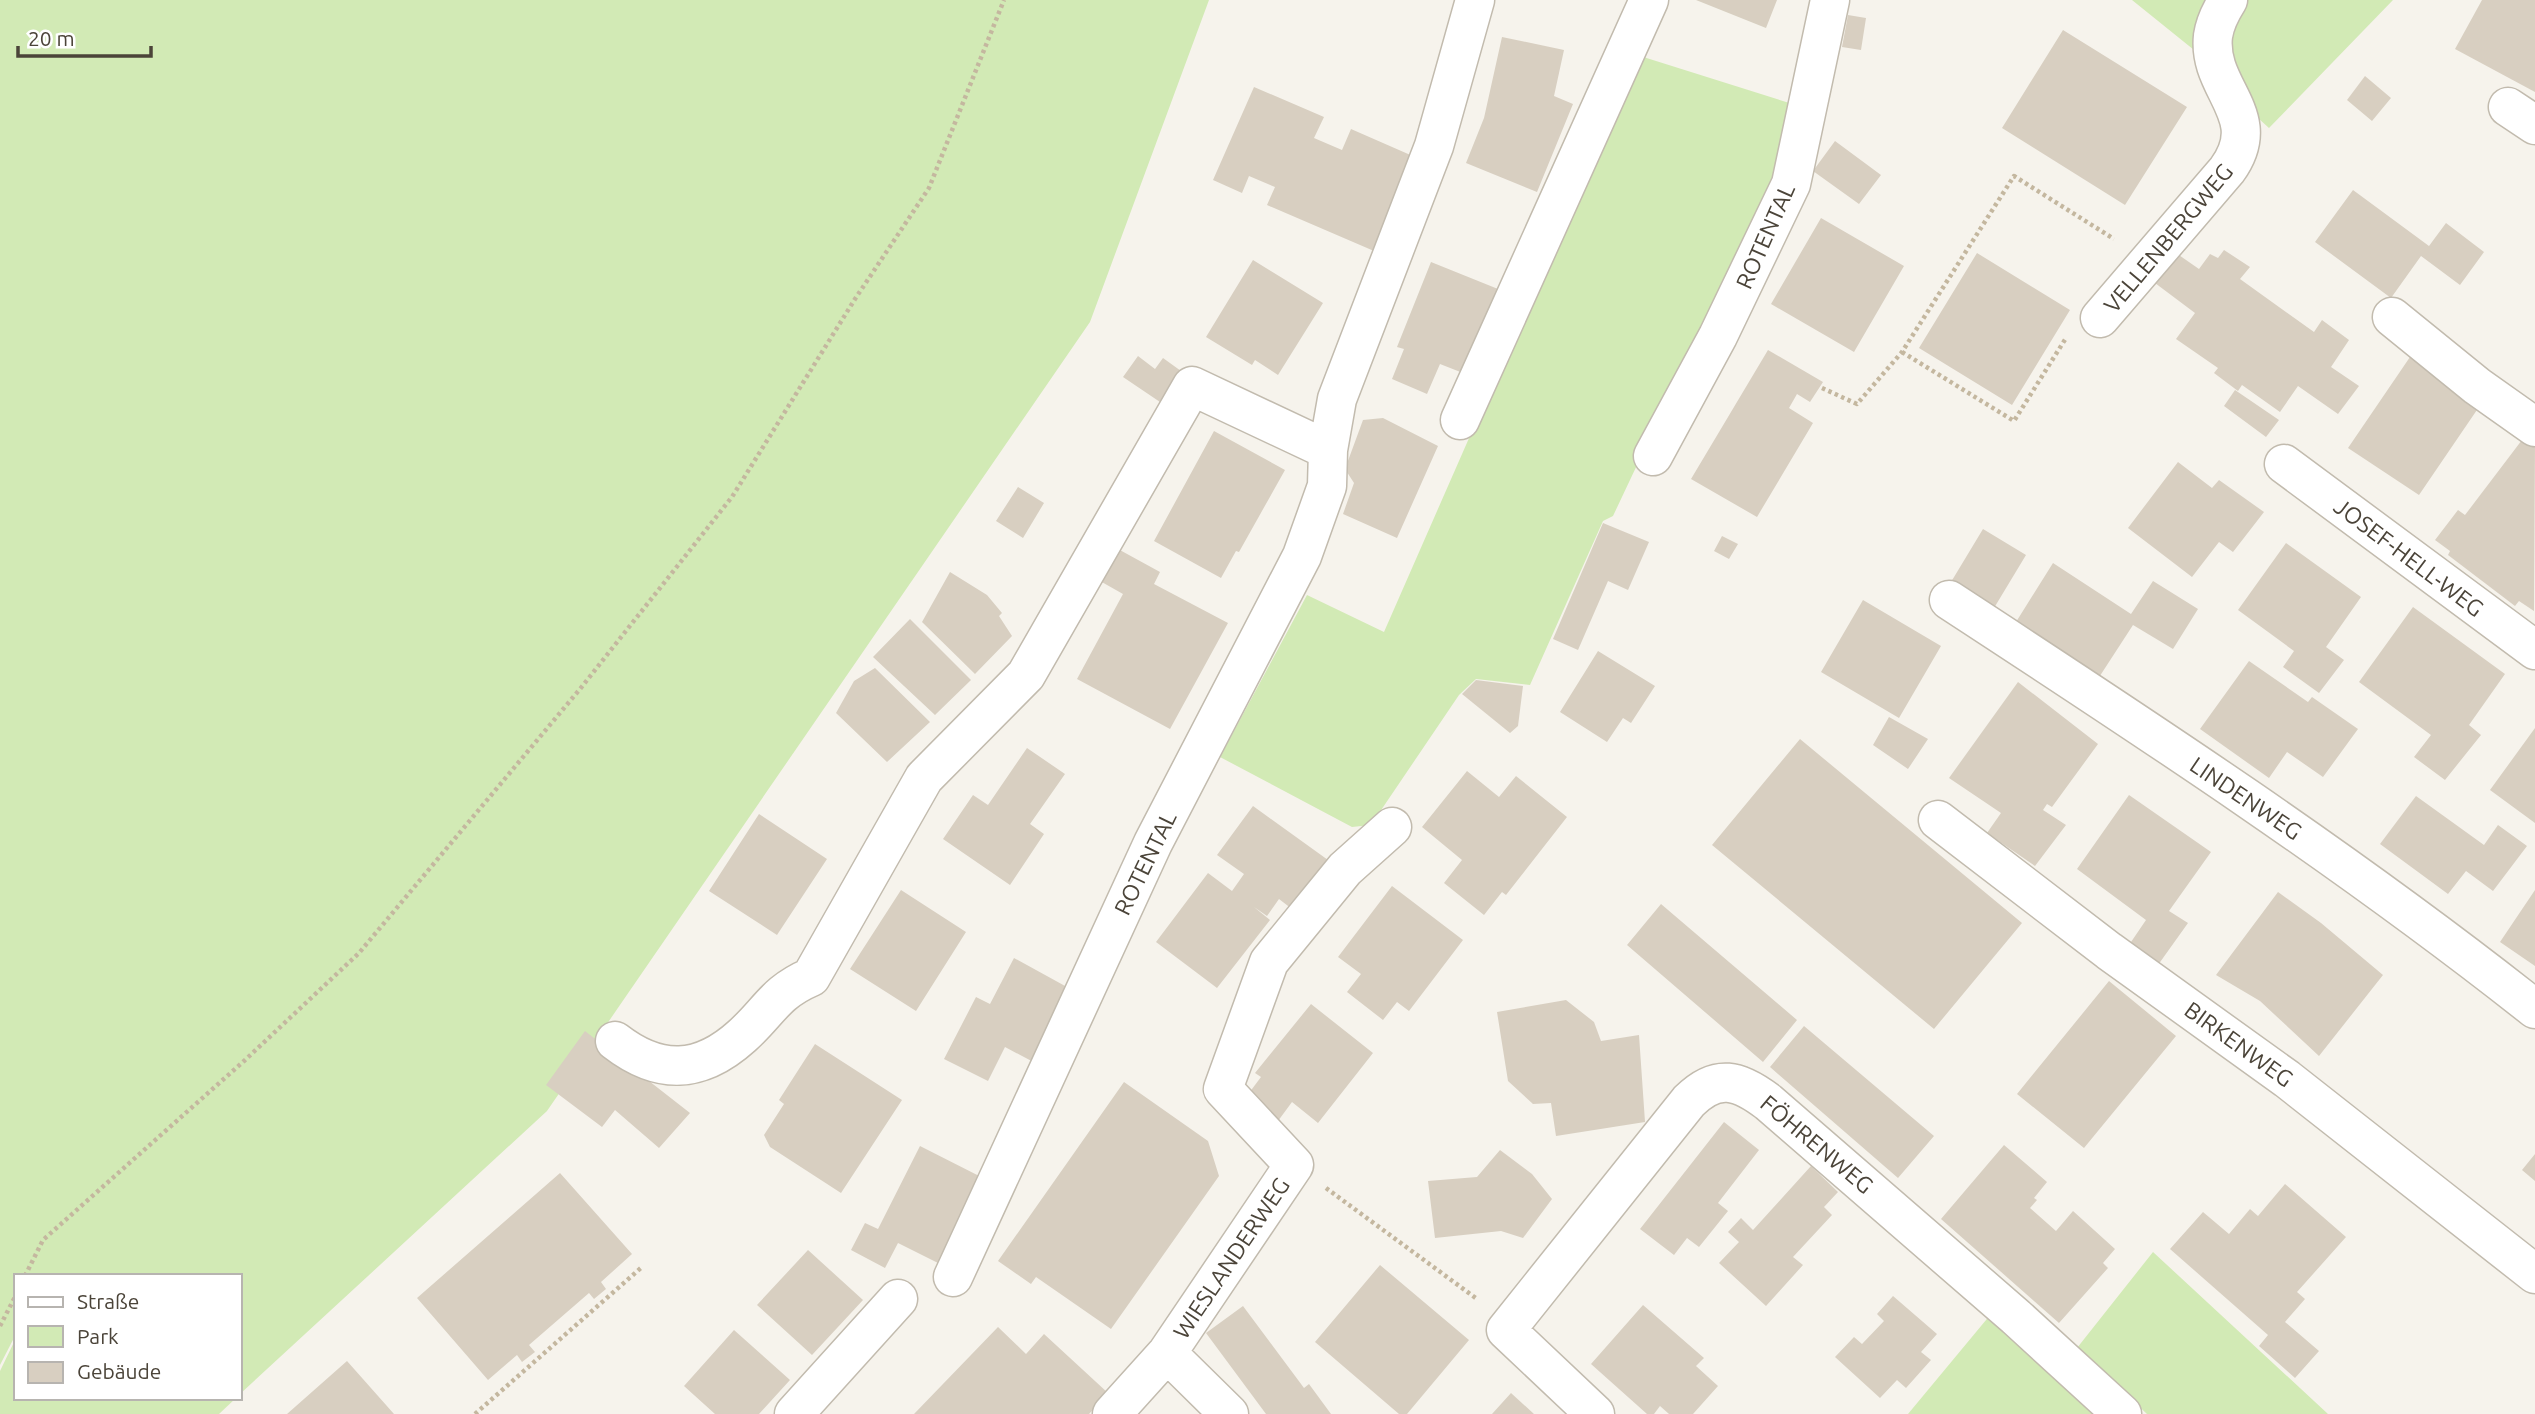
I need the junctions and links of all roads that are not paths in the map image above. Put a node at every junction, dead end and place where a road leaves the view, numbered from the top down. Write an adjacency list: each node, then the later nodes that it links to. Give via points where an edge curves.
1 (1475, 0): 9 (street, ROTENTAL, via 1434,146 1337,399)
2 (1649, 0): 7 (street)
3 (1830, 0): 10 (street, ROTENTAL, via 1790,184 1718,336)
4 (2228, 0): 6 (street, VELLENBERGWEG, via 2215,26 2214,51 2241,123 2240,147 2227,170)
5 (2392, 317): 8 (street)
6 (2100, 318)
7 (1460, 421)
8 (2535, 427)
9 (1328, 450): 17 (street, via 1192,386 1026,675 923,778 811,977 778,996 743,1035 704,1061 657,1065); 19 (street, ROTENTAL, via 1327,486 1301,556 1153,843)
10 (1653, 456)
11 (2284, 464): 13 (street, JOSEF-HELL-WEG)
12 (1949, 600): 16 (street, LINDENWEG, via 2320,849)
13 (2535, 649)
14 (1938, 820): 18 (street, BIRKENWEG, via 2287,1079)
15 (1392, 827): 21 (street, WIESLANDERWEG, via 1345,869 1269,962 1223,1089 1294,1165)
16 (2535, 1009)
17 (615, 1041)
18 (2535, 1274)
19 (953, 1277)
20 (898, 1299): 22 (street)
21 (1167, 1353): 23 (street, WIESLANDERWEG); 24 (street, WIESLANDERWEG)
22 (794, 1414)
23 (1112, 1414)
24 (1229, 1414)
25 (1595, 1414): 26 (street, FÖHRENWEG, via 1506,1331 1689,1101 1710,1086 1730,1082 1748,1087 1768,1102)
26 (2122, 1414)

